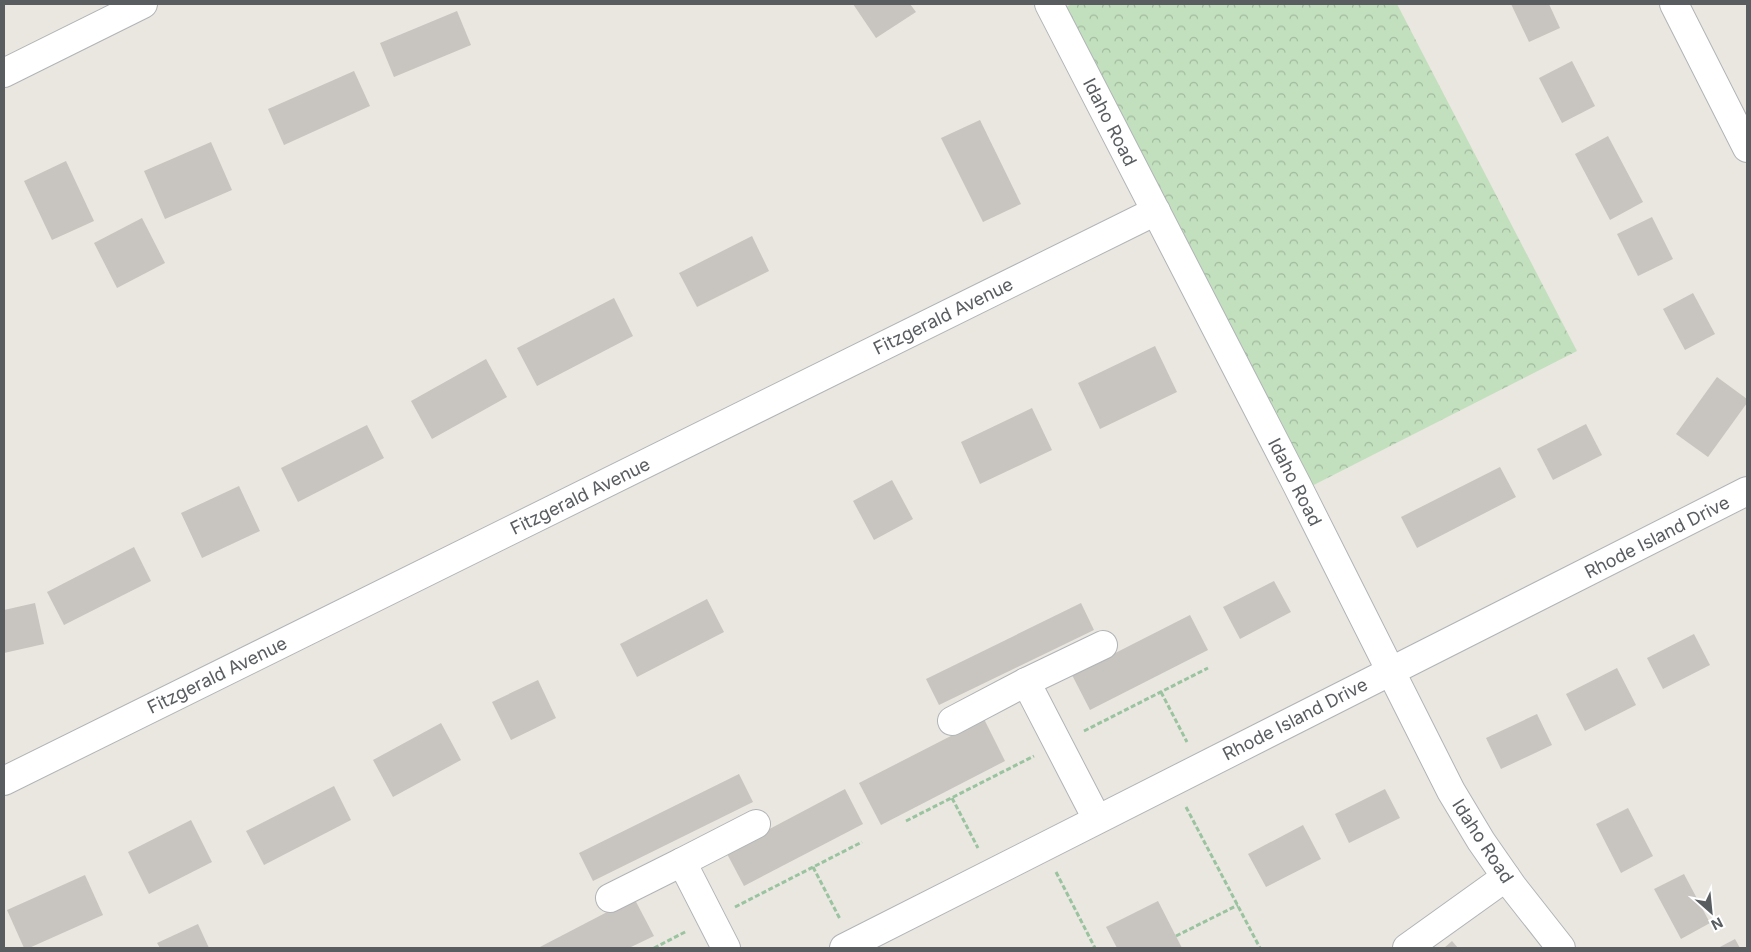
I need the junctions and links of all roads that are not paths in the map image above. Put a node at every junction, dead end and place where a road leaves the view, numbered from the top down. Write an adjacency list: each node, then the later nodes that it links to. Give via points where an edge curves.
1 (143, 4): 4 (street)
2 (1049, 4): 6 (street, Idaho Road)
3 (1674, 4): 5 (street)
4 (4, 72)
5 (1747, 148)
6 (1156, 211): 9 (street, Idaho Road); 12 (street, Fitzgerald Avenue)
7 (1747, 491): 9 (street, Rhode Island Drive)
8 (1102, 645): 10 (street)
9 (1390, 670): 13 (street, Rhode Island Drive); 16 (street, Idaho Road, via 1451,791)
10 (1026, 682): 11 (street); 13 (street)
11 (952, 720)
12 (4, 780)
13 (1097, 819): 18 (street, Rhode Island Drive)
14 (756, 824): 15 (street)
15 (682, 862): 17 (street); 19 (street)
16 (1506, 877): 20 (street); 21 (street, Idaho Road)
17 (610, 898)
18 (849, 946)
19 (726, 948)
20 (1406, 948)
21 (1561, 948)

